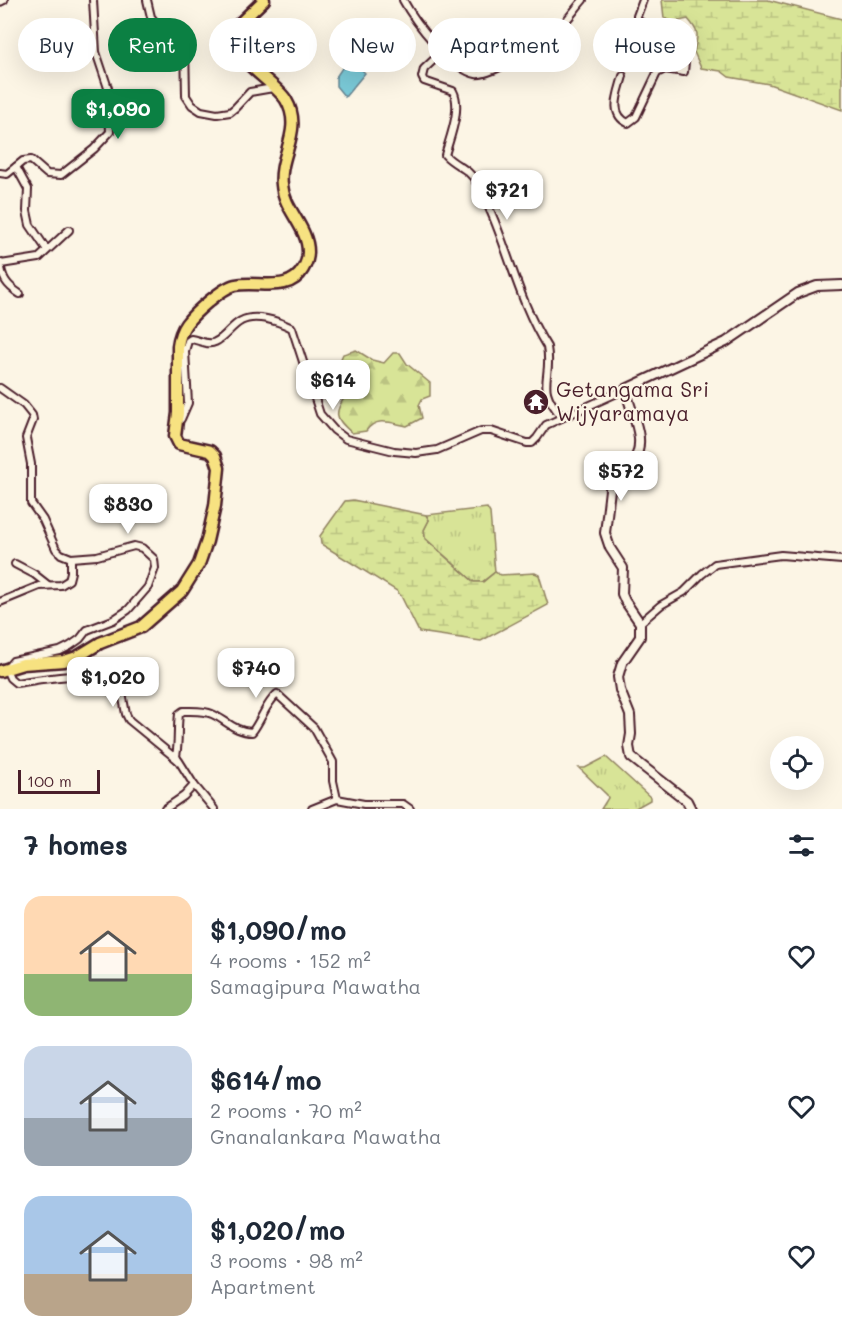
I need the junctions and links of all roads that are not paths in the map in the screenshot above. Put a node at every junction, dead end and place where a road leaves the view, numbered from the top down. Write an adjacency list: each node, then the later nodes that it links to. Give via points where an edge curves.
1 (4, 0): 8 (street)
2 (93, 0): 16 (street, via 96,52 108,88 110,132 61,175 47,174 31,160)
3 (147, 0): 15 (street, via 156,23 179,33 185,42 186,96 192,105 217,114 230,112 250,92)
4 (264, 0): 15 (main road, via 237,26 233,41 238,53)
5 (403, 0): 10 (street)
6 (583, 0): 9 (street)
7 (642, 0): 14 (street, via 637,20 686,52 684,72 665,69 657,73 636,117 628,123 621,120 615,107)
8 (0, 2)
9 (568, 18)
10 (428, 35)
11 (428, 65): 25 (street, via 424,81 453,91 456,96 445,155 468,170 476,181 506,248 523,300 547,347 546,392)
12 (471, 72): 13 (street)
13 (487, 72)
14 (623, 75)
15 (273, 88): 26 (main road, via 282,95 291,113 292,129 281,183 286,202 305,235 307,261 302,272 288,282 241,284 225,289 185,325 178,346)
16 (16, 167): 17 (street, via 8,174); 19 (street, via 28,189 30,225)
17 (0, 173)
18 (69, 230): 19 (street)
19 (47, 250): 20 (street, via 39,258)
20 (0, 263): 22 (street, via 1,273)
21 (842, 285): 24 (street, via 817,286 798,293 726,342)
22 (20, 294)
23 (0, 388): 27 (street, via 32,415 26,438 32,464 31,503 56,549)
24 (626, 389): 25 (street); 32 (street, via 637,425 638,450 632,463 611,481 604,533 623,568 622,594)
25 (562, 417): 26 (street, via 546,425 537,438 527,443 481,431 437,450 416,453 346,439 320,414 292,328 278,321 251,318 242,320 214,343 188,341 184,351 188,403)
26 (176, 423): 33 (main road, via 179,444 210,451 219,468 205,549 182,591 141,627 77,657)
27 (70, 558): 30 (street, via 69,580 61,585); 33 (street, via 97,556 134,546 154,560 155,568 148,587 128,610 87,630 60,651 13,661)
28 (842, 560): 32 (street, via 781,555 715,564)
29 (15, 564): 30 (street)
30 (48, 585): 31 (street)
31 (0, 602)
32 (640, 623): 41 (street, via 640,637 622,663 618,677 630,715 631,757 687,801)
33 (3, 670): 34 (street, via 16,683 57,676 100,675 120,682 129,720)
34 (179, 761): 35 (street); 36 (street, via 178,724 183,711 211,713 229,726 252,732 268,702 277,694 314,728 333,762)
35 (195, 785): 37 (street); 38 (street)
36 (337, 799): 39 (street); 40 (street, via 403,804)
37 (165, 809)
38 (214, 809)
39 (312, 809)
40 (410, 809)
41 (691, 809)

